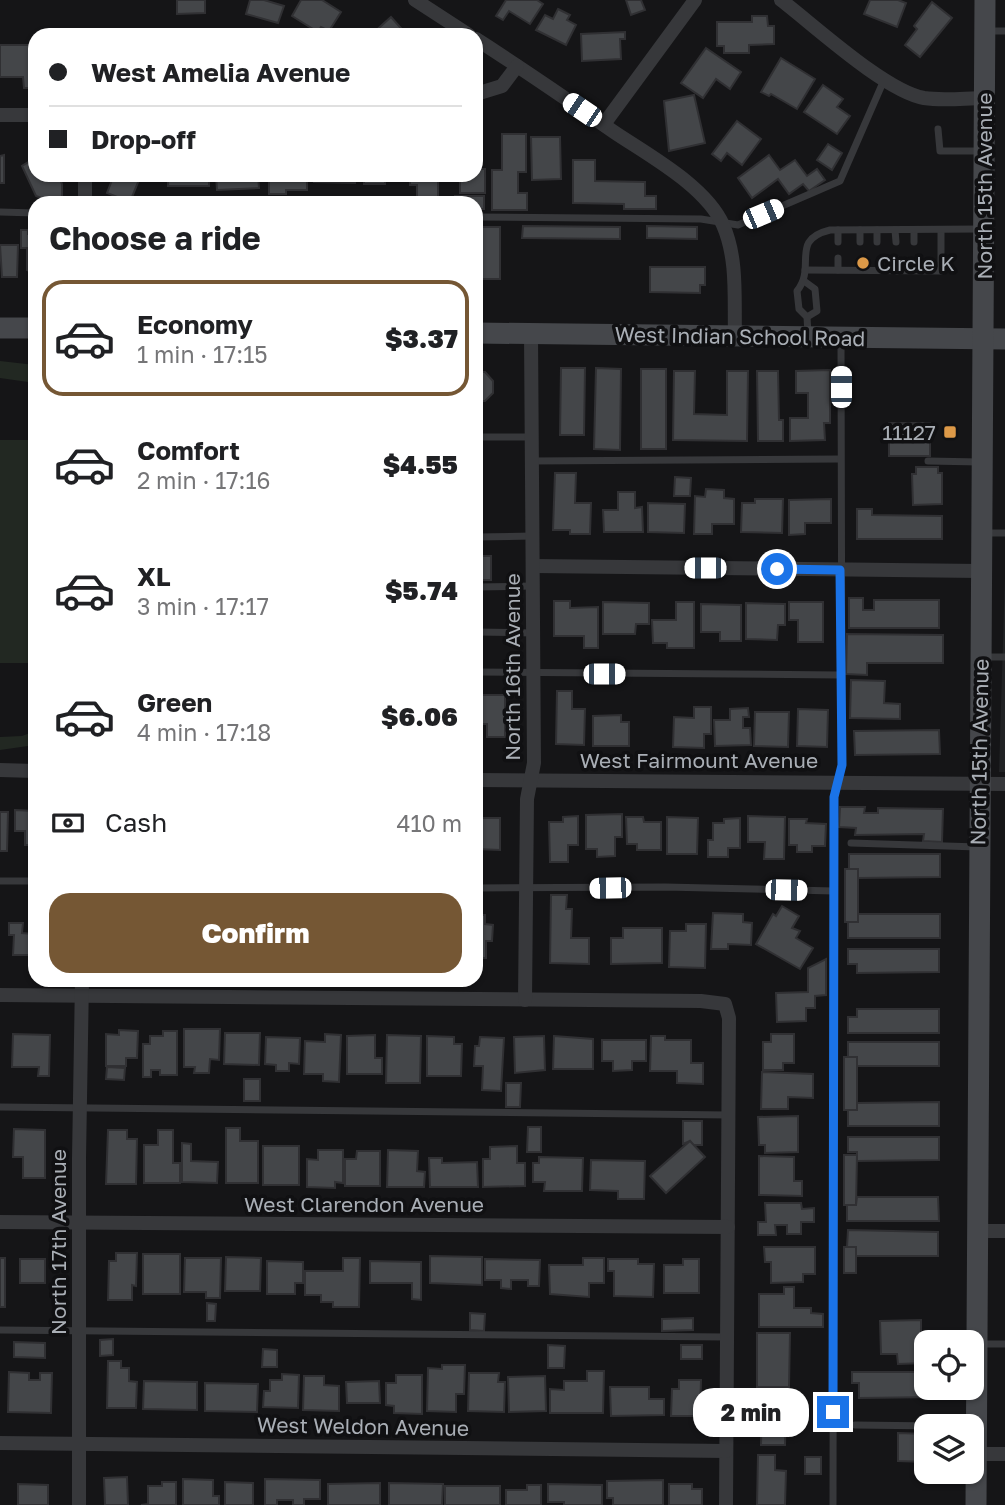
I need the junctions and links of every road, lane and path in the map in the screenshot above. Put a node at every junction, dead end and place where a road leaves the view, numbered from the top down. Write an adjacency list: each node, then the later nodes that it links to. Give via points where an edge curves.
1 (415, 0): 5 (street)
2 (695, 0): 14 (street)
3 (781, 0): 9 (street)
4 (985, 0): 6 (street, North 15th Avenue)
5 (459, 28)
6 (995, 31): 11 (street, North 15th Avenue)
7 (483, 44): 8 (street)
8 (517, 66): 10 (street, via 502,86); 14 (street)
9 (884, 80): 11 (street, via 925,98); 20 (lane, via 840,181 738,225)
10 (483, 92)
11 (985, 98): 16 (street, North 15th Avenue)
12 (0, 114): 13 (street)
13 (28, 115)
14 (604, 124): 20 (street, via 694,188)
15 (938, 129): 16 (lane, via 940,150)
16 (984, 150): 22 (street, North 15th Avenue)
17 (0, 212): 18 (lane)
18 (28, 213)
19 (483, 217): 20 (lane)
20 (722, 222): 50 (street, via 732,252)
21 (941, 229): 22 (lane); 27 (lane); 43 (lane, via 941,271)
22 (984, 229): 52 (street, North 15th Avenue)
23 (838, 230): 24 (lane); 28 (lane); 38 (lane, via 815,234 807,243)
24 (860, 230): 25 (lane); 29 (lane)
25 (877, 230): 26 (lane); 30 (lane)
26 (895, 230): 27 (lane); 31 (lane)
27 (914, 230): 32 (lane)
28 (838, 242)
29 (860, 242)
30 (877, 242)
31 (896, 242)
32 (914, 242)
33 (838, 258): 39 (lane)
34 (896, 258): 42 (lane)
35 (860, 259): 40 (lane)
36 (878, 259): 41 (lane)
37 (915, 259): 43 (lane)
38 (805, 270): 39 (lane); 44 (lane)
39 (838, 270): 40 (lane)
40 (860, 271): 41 (lane)
41 (878, 271): 42 (lane)
42 (897, 271): 43 (lane)
43 (915, 271)
44 (804, 281): 45 (lane, via 797,291 798,303); 45 (lane, via 815,289 817,303)
45 (808, 327): 50 (street, West Indian School Road); 51 (street, West Indian School Road)
46 (0, 328): 47 (street)
47 (28, 328)
48 (483, 333): 49 (street, West Indian School Road)
49 (531, 334): 50 (street, West Indian School Road); 54 (street, North 16th Avenue)
50 (735, 336)
51 (841, 337): 52 (street, West Indian School Road); 56 (lane)
52 (983, 338): 53 (street, West Indian School Road); 59 (street, North 15th Avenue)
53 (1005, 339)
54 (532, 437): 55 (lane); 57 (street, North 16th Avenue)
55 (483, 438)
56 (840, 459): 57 (lane); 65 (lane)
57 (532, 461): 62 (street, North 16th Avenue)
58 (928, 461): 59 (lane)
59 (982, 462): 60 (street, North 15th Avenue)
60 (981, 533): 61 (lane); 66 (street, North 15th Avenue)
61 (1005, 533)
62 (533, 536): 63 (lane); 64 (street, North 16th Avenue)
63 (483, 537)
64 (533, 566): 65 (street); 67 (street, North 16th Avenue)
65 (840, 570): 66 (street); 75 (lane)
66 (980, 571): 71 (street, North 15th Avenue)
67 (533, 586): 68 (lane); 70 (street, North 16th Avenue)
68 (483, 587)
69 (483, 632): 70 (lane)
70 (534, 633): 74 (street, North 16th Avenue)
71 (980, 657): 72 (lane); 81 (street, North 15th Avenue)
72 (1005, 657)
73 (483, 672): 74 (lane)
74 (533, 674): 75 (lane); 79 (street, North 16th Avenue)
75 (840, 675): 80 (lane, via 842,765)
76 (0, 770): 77 (street)
77 (28, 771)
78 (483, 779): 79 (street, West Fairmount Avenue)
79 (531, 780): 80 (street, West Fairmount Avenue); 88 (street, North 16th Avenue)
80 (838, 781): 81 (street, West Fairmount Avenue); 89 (lane)
81 (978, 784): 82 (street, West Fairmount Avenue); 84 (street, North 15th Avenue)
82 (1005, 784)
83 (851, 843): 84 (lane)
84 (978, 847): 100 (street, North 15th Avenue)
85 (0, 881): 86 (lane)
86 (28, 881)
87 (483, 888): 88 (lane)
88 (526, 890): 89 (lane); 93 (street, North 16th Avenue)
89 (834, 891): 118 (lane)
90 (82, 987): 92 (street, North 17th Avenue)
91 (0, 995): 92 (street)
92 (82, 995): 93 (street); 95 (street, North 17th Avenue)
93 (525, 1000): 96 (street, via 725,1003)
94 (0, 1107): 95 (lane)
95 (80, 1108): 96 (lane); 98 (street, North 17th Avenue)
96 (729, 1115): 99 (street)
97 (0, 1222): 98 (street, West Clarendon Avenue)
98 (80, 1223): 99 (street, West Clarendon Avenue); 104 (street, North 17th Avenue)
99 (728, 1227): 105 (street)
100 (976, 1230): 101 (street); 102 (street, North 15th Avenue)
101 (1005, 1231)
102 (976, 1330)
103 (0, 1331): 104 (lane)
104 (79, 1331): 105 (lane); 111 (street, North 17th Avenue)
105 (727, 1337): 112 (street)
106 (984, 1344): 107 (lane)
107 (1005, 1344)
108 (855, 1425): 109 (lane)
109 (914, 1426)
110 (0, 1443): 111 (street, West Weldon Avenue)
111 (80, 1444): 112 (street, West Weldon Avenue); 116 (street, North 17th Avenue)
112 (726, 1451): 117 (street)
113 (984, 1451): 114 (street)
114 (1005, 1454)
115 (975, 1484): 119 (street, North 15th Avenue)
116 (79, 1505)
117 (726, 1505)
118 (833, 1505)
119 (976, 1505)

